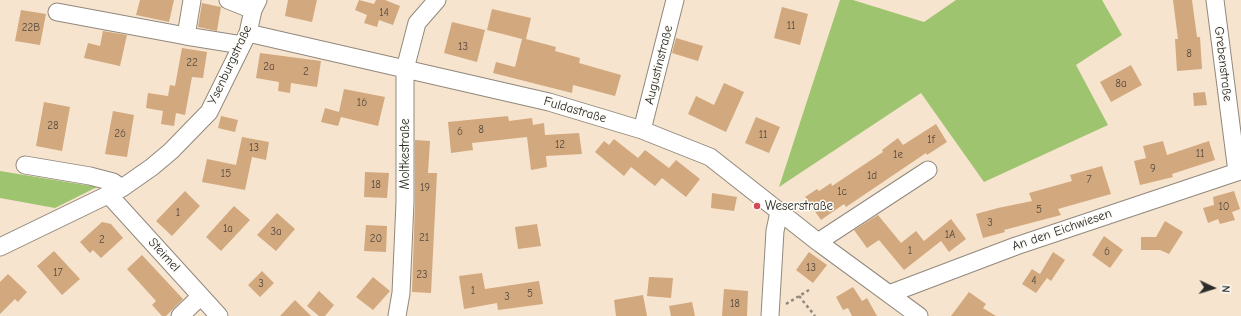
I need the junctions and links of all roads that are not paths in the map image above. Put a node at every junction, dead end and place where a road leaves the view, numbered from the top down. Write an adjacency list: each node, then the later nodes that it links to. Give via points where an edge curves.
1 (192, 0): 8 (street)
2 (228, 0): 6 (street)
3 (437, 0): 10 (street, Moltkestraße, via 417,23)
4 (675, 0): 11 (street, Augustinstraße)
5 (1215, 0): 14 (street, Grebenstraße)
6 (256, 5): 9 (street, Ysenburgstraße)
7 (57, 12): 8 (street, Fuldastraße)
8 (186, 36): 9 (street, Fuldastraße)
9 (245, 39): 10 (street, Fuldastraße); 15 (street, Ysenburgstraße, via 209,112 152,167)
10 (405, 69): 11 (street, Fuldastraße, via 549,102); 24 (street, Moltkestraße, via 406,202 401,293)
11 (642, 130): 16 (street, Fuldastraße, via 710,157)
12 (25, 165): 15 (street, via 112,182)
13 (928, 170): 17 (street)
14 (1239, 171): 19 (street, An den Eichwiesen, via 1016,246)
15 (115, 191): 18 (street, Ysenburgstraße); 20 (street, Steimel)
16 (779, 212): 17 (street); 21 (street, via 775,231)
17 (818, 242): 19 (street)
18 (0, 247)
19 (888, 294): 25 (street)
20 (201, 296): 22 (street); 23 (street, Steimel)
21 (770, 315)
22 (180, 316)
23 (219, 316)
24 (397, 316)
25 (919, 316)

